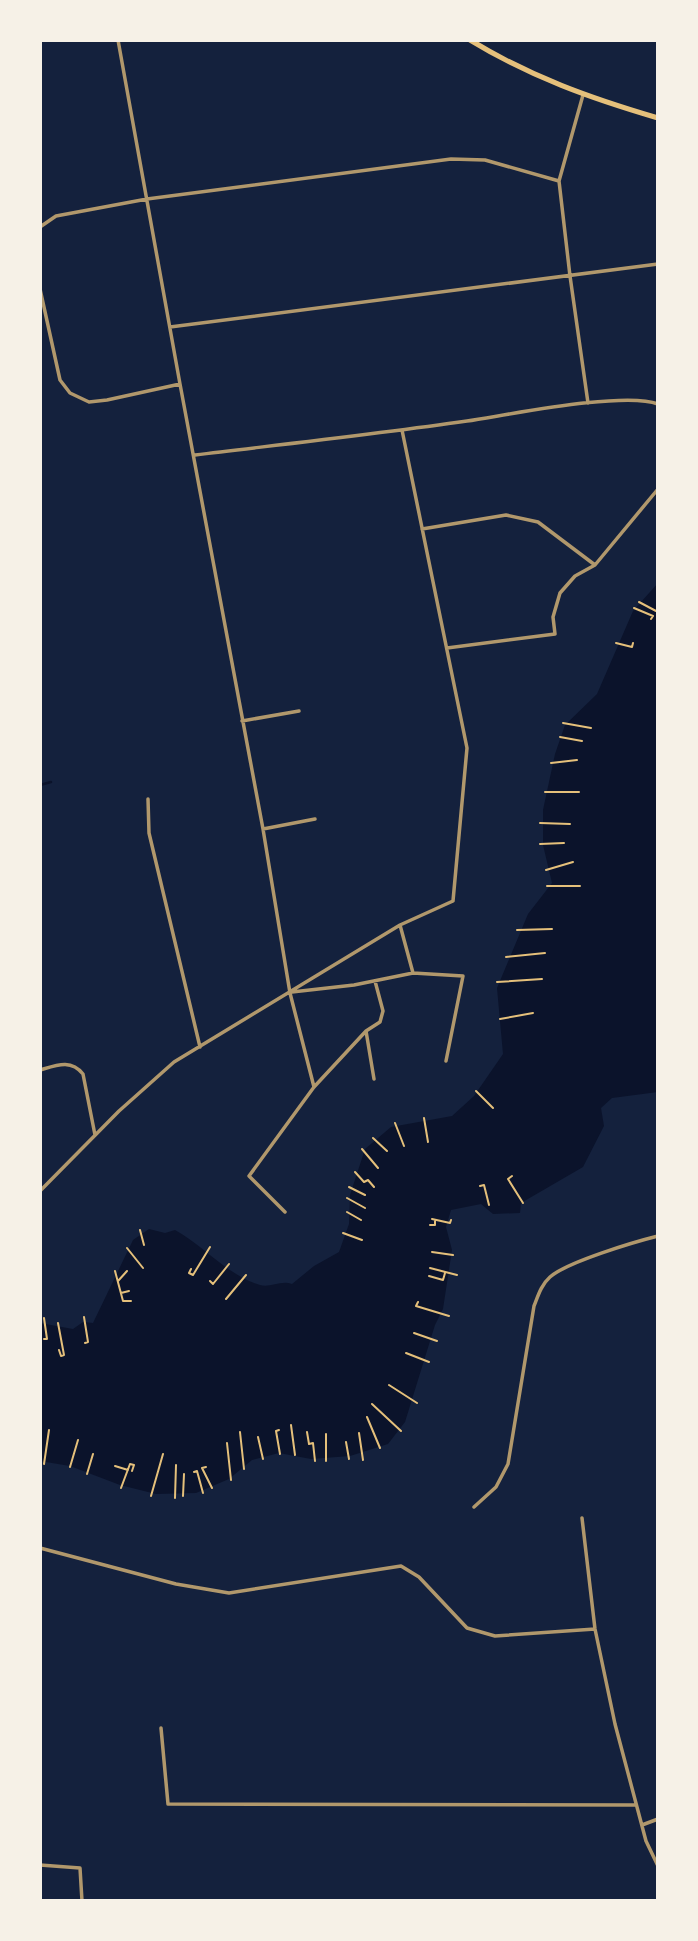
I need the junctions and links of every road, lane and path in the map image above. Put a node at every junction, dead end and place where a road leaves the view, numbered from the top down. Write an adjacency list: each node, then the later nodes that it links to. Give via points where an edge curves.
1 (118, 40): 6 (street)
2 (470, 40): 3 (main road, via 509,64)
3 (583, 95): 4 (main road); 5 (street)
4 (658, 117)
5 (559, 181): 6 (street, via 485,160 451,159); 9 (street)
6 (147, 198): 7 (street, via 56,216); 11 (street)
7 (40, 227)
8 (658, 264): 9 (street)
9 (570, 276): 11 (street); 13 (street)
10 (40, 289): 12 (street, via 60,380 70,393 89,402)
11 (170, 327): 12 (street)
12 (180, 384): 16 (street)
13 (588, 404): 14 (street, via 646,400); 15 (street)
14 (658, 404)
15 (402, 430): 16 (street); 18 (street)
16 (195, 455): 28 (street)
17 (658, 489): 19 (street)
18 (422, 529): 19 (street, via 506,515 538,522); 26 (street)
19 (595, 565): 26 (street, via 575,576 560,593 553,617 555,634)
20 (639, 602): 22 (path)
21 (634, 608): 23 (path, via 653,616)
22 (656, 611)
23 (651, 619)
24 (616, 643): 25 (path, via 632,647)
25 (633, 643)
26 (447, 648): 48 (street, via 467,748 453,901)
27 (299, 711): 28 (street)
28 (242, 721): 41 (street)
29 (563, 723): 30 (path)
30 (591, 728)
31 (560, 737): 32 (path)
32 (582, 741)
33 (577, 760): 34 (path)
34 (551, 763)
35 (545, 792): 36 (path)
36 (579, 792)
37 (148, 799): 61 (street, via 149,833)
38 (315, 819): 41 (street)
39 (540, 823): 40 (path)
40 (570, 824)
41 (264, 829): 57 (street)
42 (564, 843): 43 (path)
43 (540, 844)
44 (573, 862): 45 (path)
45 (547, 870)
46 (547, 886): 47 (path)
47 (580, 886)
48 (400, 925): 53 (street); 57 (street)
49 (552, 929): 50 (path)
50 (517, 930)
51 (545, 953): 52 (path)
52 (506, 957)
53 (413, 973): 55 (street); 62 (street, via 463,976)
54 (542, 979): 56 (path)
55 (375, 981): 57 (street); 60 (street, via 383,1018)
56 (497, 982)
57 (290, 993): 61 (street); 65 (street)
58 (533, 1013): 59 (path)
59 (500, 1019)
60 (366, 1031): 64 (street); 65 (street)
61 (200, 1047): 70 (street, via 174,1062)
62 (446, 1061)
63 (40, 1070): 70 (street, via 70,1063 78,1067)
64 (374, 1079)
65 (314, 1087): 88 (street, via 249,1176)
66 (476, 1091): 67 (path)
67 (493, 1108)
68 (425, 1118): 72 (path)
69 (395, 1123): 73 (path)
70 (94, 1135): 82 (street)
71 (373, 1138): 75 (path)
72 (428, 1142)
73 (404, 1146)
74 (362, 1149): 76 (path)
75 (387, 1151)
76 (378, 1168)
77 (355, 1172): 81 (path)
78 (512, 1176): 85 (path, via 508,1179)
79 (480, 1186): 86 (path, via 484,1185)
80 (349, 1187): 83 (path)
81 (374, 1187)
82 (40, 1191)
83 (365, 1195)
84 (347, 1199): 87 (path)
85 (523, 1203)
86 (489, 1205)
87 (365, 1208)
88 (285, 1212)
89 (347, 1212): 90 (path)
90 (361, 1220)
91 (451, 1220): 92 (path, via 434,1219 435,1226)
92 (430, 1224)
93 (140, 1230): 97 (path)
94 (343, 1233): 96 (path)
95 (658, 1236): 176 (street, via 586,1260 551,1276 542,1286 534,1306 509,1464 496,1487)
96 (362, 1240)
97 (144, 1245)
98 (210, 1247): 105 (path, via 193,1275)
99 (127, 1248): 103 (path)
100 (432, 1252): 101 (path)
101 (453, 1255)
102 (229, 1264): 113 (path, via 213,1284)
103 (143, 1268)
104 (430, 1268): 108 (path)
105 (191, 1269)
106 (115, 1271): 112 (path)
107 (127, 1271): 112 (path)
108 (445, 1272): 110 (path); 111 (path, via 443,1280)
109 (246, 1275): 116 (path)
110 (457, 1275)
111 (429, 1276)
112 (118, 1281): 115 (path)
113 (210, 1281)
114 (129, 1291): 115 (path)
115 (121, 1293): 117 (path, via 124,1303)
116 (226, 1299)
117 (131, 1301)
118 (418, 1302): 119 (path, via 416,1306)
119 (449, 1315)
120 (84, 1317): 126 (path)
121 (44, 1318): 124 (path)
122 (58, 1323): 127 (path, via 64,1355)
123 (414, 1333): 125 (path)
124 (44, 1339)
125 (437, 1341)
126 (85, 1343)
127 (59, 1350)
128 (407, 1353): 129 (path)
129 (429, 1362)
130 (389, 1385): 132 (path)
131 (372, 1404): 137 (path)
132 (417, 1404)
133 (367, 1417): 148 (path)
134 (291, 1425): 152 (path)
135 (49, 1430): 147 (path)
136 (279, 1430): 151 (path)
137 (401, 1431)
138 (240, 1432): 163 (path)
139 (307, 1432): 156 (path)
140 (359, 1433): 155 (path)
141 (326, 1434): 157 (path)
142 (258, 1437): 153 (path)
143 (78, 1440): 162 (path)
144 (346, 1442): 154 (path)
145 (40, 1443): 147 (path)
146 (227, 1443): 169 (path)
147 (47, 1444): 158 (path)
148 (380, 1448)
149 (93, 1454): 167 (path)
150 (163, 1454): 173 (path)
151 (279, 1454)
152 (295, 1455)
153 (263, 1459)
154 (349, 1459)
155 (363, 1460)
156 (315, 1461)
157 (326, 1461)
158 (44, 1464)
159 (176, 1465): 175 (path)
160 (116, 1466): 164 (path)
161 (206, 1466): 171 (path, via 202,1468)
162 (70, 1468)
163 (244, 1469)
164 (128, 1471): 165 (path, via 130,1464 134,1465); 170 (path)
165 (132, 1471)
166 (194, 1472): 172 (path)
167 (87, 1474)
168 (184, 1474): 174 (path)
169 (231, 1480)
170 (121, 1488)
171 (212, 1488)
172 (203, 1493)
173 (151, 1496)
174 (183, 1496)
175 (176, 1498)
176 (474, 1507)
177 (582, 1518): 179 (street)
178 (40, 1548): 179 (street, via 176,1584 229,1592 401,1566 419,1577 467,1628 495,1636)
179 (595, 1629): 181 (street)
180 (161, 1728): 181 (street, via 168,1804)
181 (636, 1805): 183 (street)
182 (658, 1819): 183 (street)
183 (642, 1825): 185 (street)
184 (40, 1865): 186 (street, via 80,1868)
185 (658, 1866)
186 (82, 1901)

